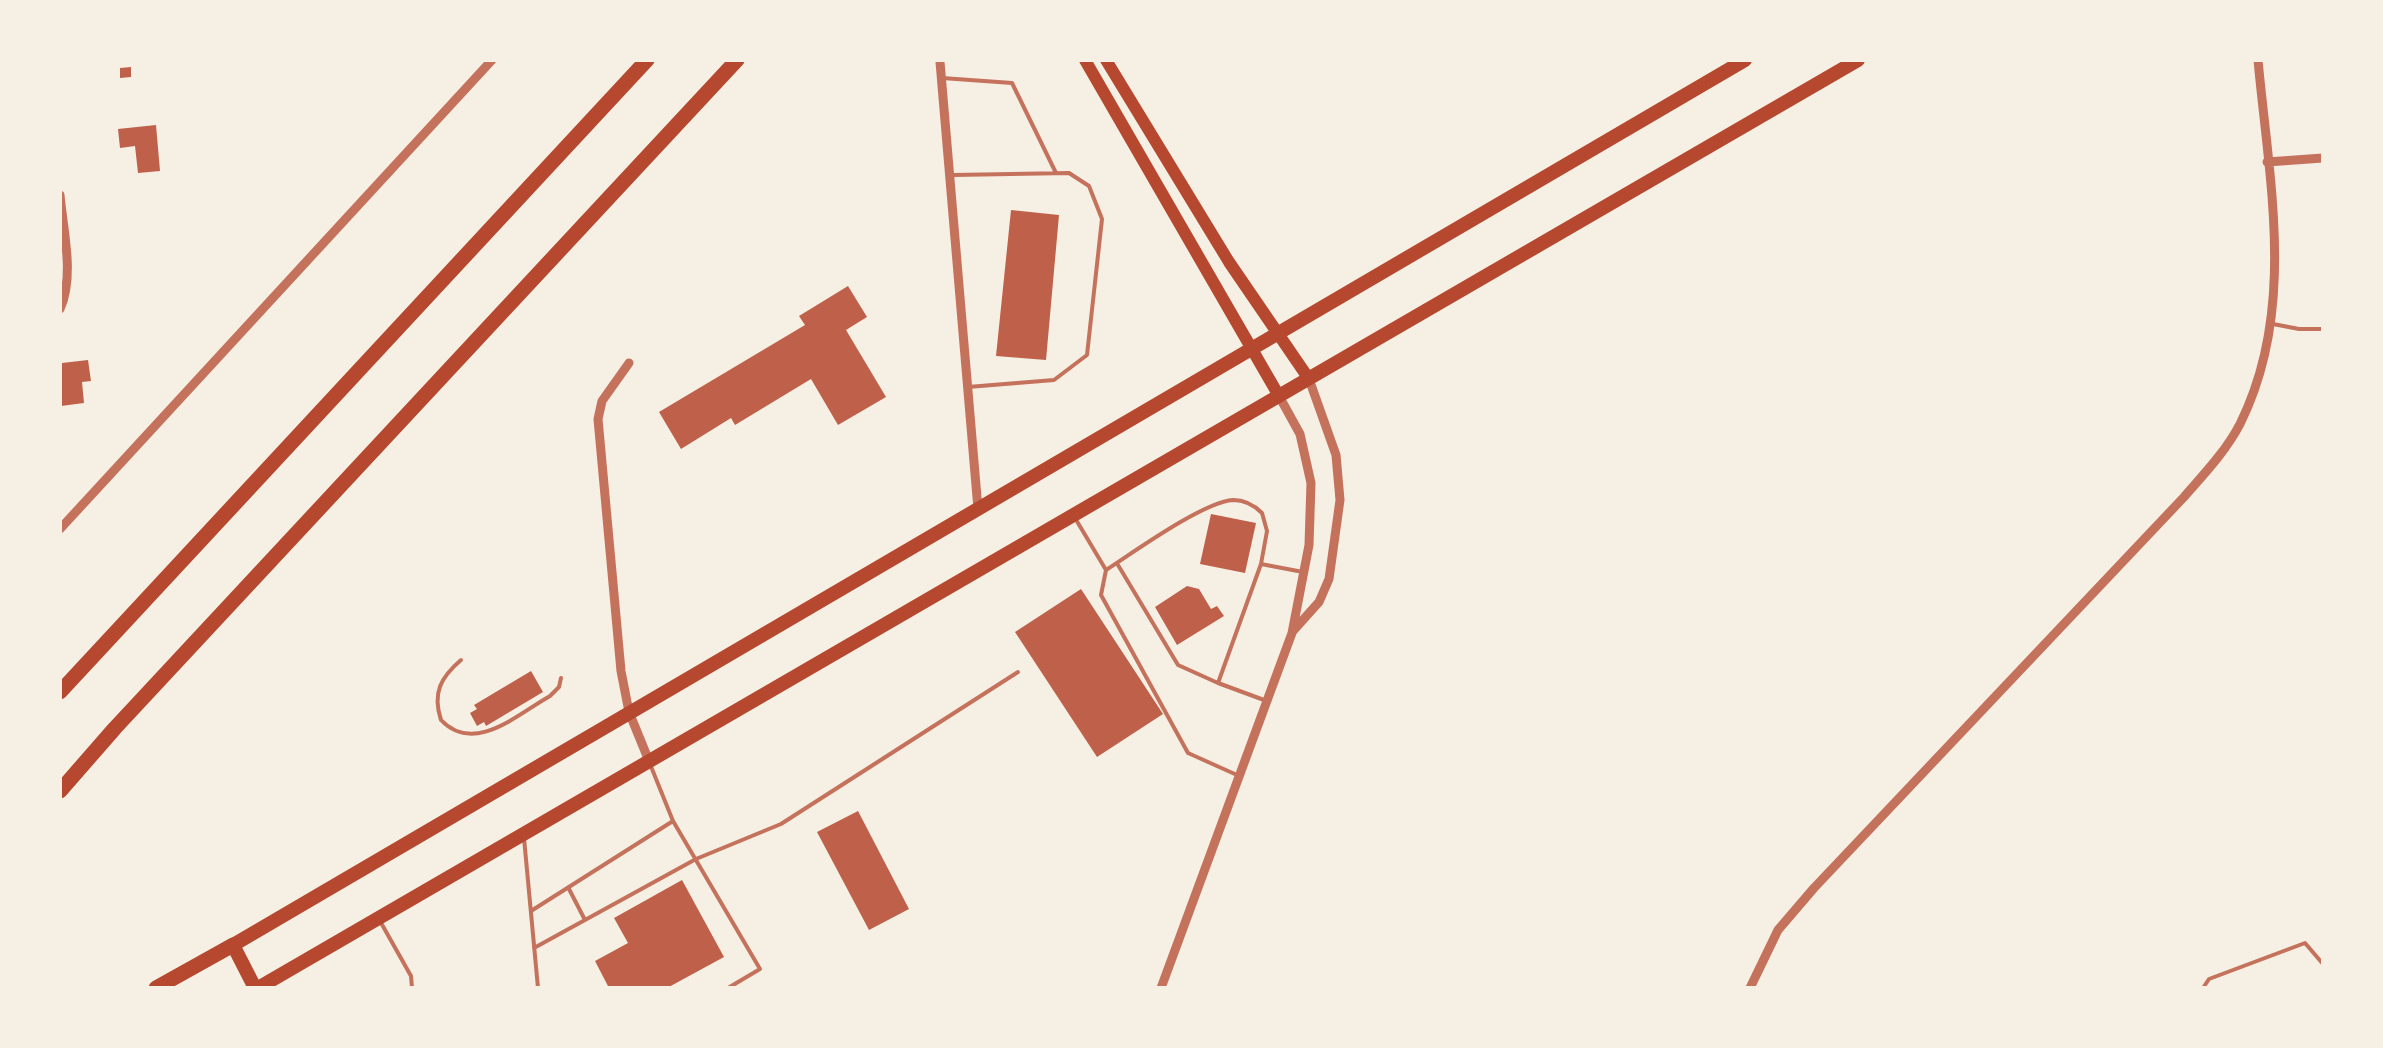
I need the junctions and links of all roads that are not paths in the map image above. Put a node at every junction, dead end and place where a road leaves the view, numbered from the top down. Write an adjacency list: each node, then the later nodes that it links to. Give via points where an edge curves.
1 (492, 60): 27 (street)
2 (647, 60): 37 (highway)
3 (737, 60): 42 (highway)
4 (1085, 60): 20 (main road)
5 (1106, 60): 19 (main road)
6 (1745, 60): 19 (main road)
7 (1858, 60): 22 (main road)
8 (2258, 60): 12 (street)
9 (940, 62): 10 (street)
10 (941, 78): 13 (lane, via 1012,83); 14 (street)
11 (2323, 158): 12 (street)
12 (2267, 162): 17 (street, via 2275,245)
13 (1056, 173): 14 (lane); 23 (lane, via 1069,172 1089,186 1102,219 1087,356 1054,380)
14 (950, 175): 23 (street)
15 (60, 195): 16 (street, via 67,273)
16 (60, 309)
17 (2271, 323): 18 (lane); 59 (street, via 2257,383 2217,459 1814,888 1778,930)
18 (2323, 329)
19 (1278, 334): 20 (main road); 22 (main road)
20 (1251, 351): 24 (main road); 25 (main road)
21 (629, 363): 39 (street, via 602,400 598,420)
22 (1309, 379): 24 (main road); 32 (street, via 1336,455 1340,500 1329,578)
23 (968, 386): 25 (street)
24 (1278, 396): 26 (main road); 31 (street, via 1307,458 1311,511)
25 (978, 509): 39 (main road)
26 (1073, 515): 30 (lane); 40 (main road)
27 (60, 529)
28 (1117, 563): 29 (lane, via 1192,516 1239,500 1262,513 1267,530); 30 (lane); 36 (lane, via 1178,665)
29 (1261, 564): 31 (lane); 36 (lane)
30 (1106, 570): 41 (lane, via 1101,596 1188,753)
31 (1303, 572): 32 (street)
32 (1292, 633): 38 (street)
33 (461, 660): 35 (lane, via 444,674 437,701 442,720 464,735 482,734 550,696)
34 (1018, 672): 45 (lane, via 782,824)
35 (561, 678)
36 (1218, 683): 38 (lane)
37 (60, 692)
38 (1266, 701): 41 (street)
39 (629, 712): 40 (street); 50 (main road)
40 (649, 761): 43 (lane); 44 (main road)
41 (1239, 775): 58 (street)
42 (60, 792)
43 (673, 821): 45 (lane); 46 (lane)
44 (524, 834): 47 (lane); 48 (main road)
45 (696, 859): 49 (lane); 57 (lane, via 760,969)
46 (568, 887): 47 (lane); 49 (lane)
47 (531, 911): 51 (lane)
48 (378, 918): 54 (main road); 55 (lane)
49 (585, 920): 51 (lane)
50 (233, 945): 53 (highway); 54 (main road)
51 (534, 948): 56 (lane)
52 (2323, 964): 60 (lane, via 2305,943)
53 (156, 988)
54 (257, 988)
55 (412, 988)
56 (538, 988)
57 (728, 988)
58 (1161, 988)
59 (1750, 988)
60 (2202, 988)

